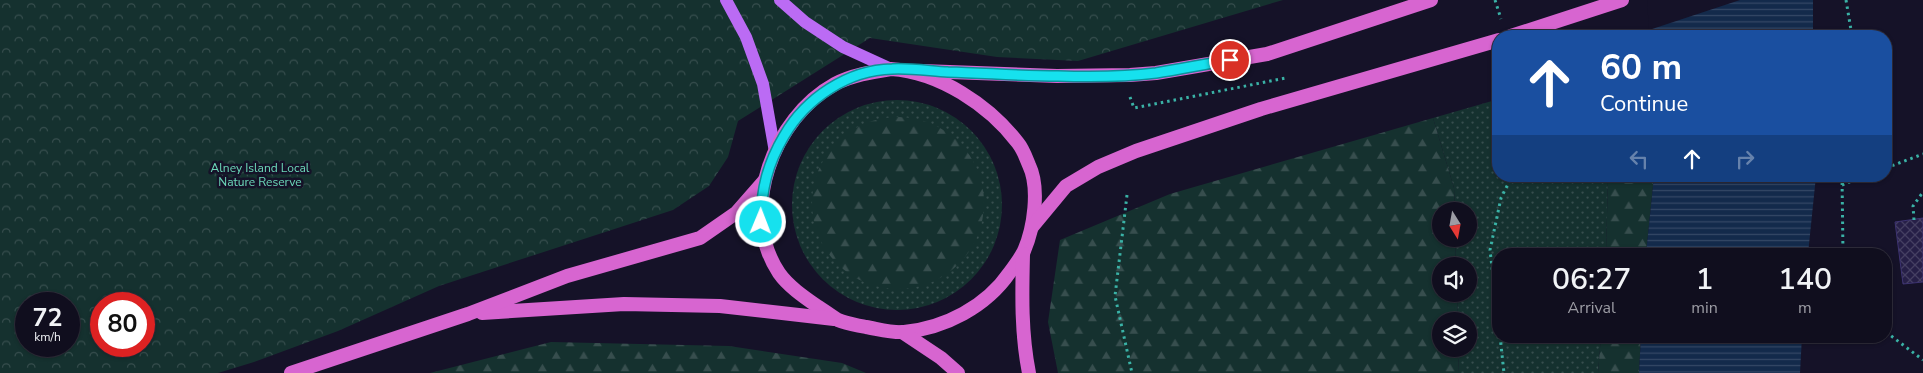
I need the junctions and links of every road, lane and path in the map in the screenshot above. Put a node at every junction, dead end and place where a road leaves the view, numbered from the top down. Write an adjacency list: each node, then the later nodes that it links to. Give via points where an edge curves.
1 (726, 0): 13 (main road, via 746,37 763,84)
2 (780, 0): 9 (main road, via 805,22 843,47)
3 (1431, 0): 10 (highway, via 1267,54 1156,72 1057,76)
4 (1622, 0): 6 (highway)
5 (1846, 0): 7 (path)
6 (1530, 30)
7 (1851, 30)
8 (1492, 43): 24 (highway, via 1261,108 1136,151 1098,167 1066,186)
9 (891, 69): 10 (highway); 13 (highway, via 861,74 835,84 791,124)
10 (909, 70): 24 (highway, via 965,96 997,118 1020,144 1036,192)
11 (1289, 81): 12 (path, via 1288,78 1134,108)
12 (1130, 97)
13 (775, 152): 16 (highway)
14 (1923, 154): 15 (path)
15 (1892, 166)
16 (764, 180): 28 (highway, via 736,213 700,238 567,276); 29 (highway, via 761,222 767,248 779,274 802,296)
17 (1509, 182): 27 (path, via 1501,198 1490,250)
18 (1841, 182): 20 (path)
19 (1849, 182): 20 (path)
20 (1841, 185): 25 (path)
21 (1923, 192): 23 (path, via 1913,206)
22 (1127, 195): 37 (path, via 1115,296)
23 (1914, 220)
24 (1031, 228): 26 (highway)
25 (1843, 248)
26 (1023, 253): 30 (highway, via 1004,281 977,306 944,324); 36 (highway, via 1022,325)
27 (1492, 267)
28 (468, 314): 29 (highway, via 633,304 720,306); 34 (highway)
29 (838, 320): 30 (highway)
30 (902, 332): 35 (highway)
31 (1892, 337): 33 (path)
32 (1501, 343): 38 (path)
33 (1923, 360)
34 (291, 373)
35 (958, 373)
36 (1029, 373)
37 (1132, 373)
38 (1504, 373)

